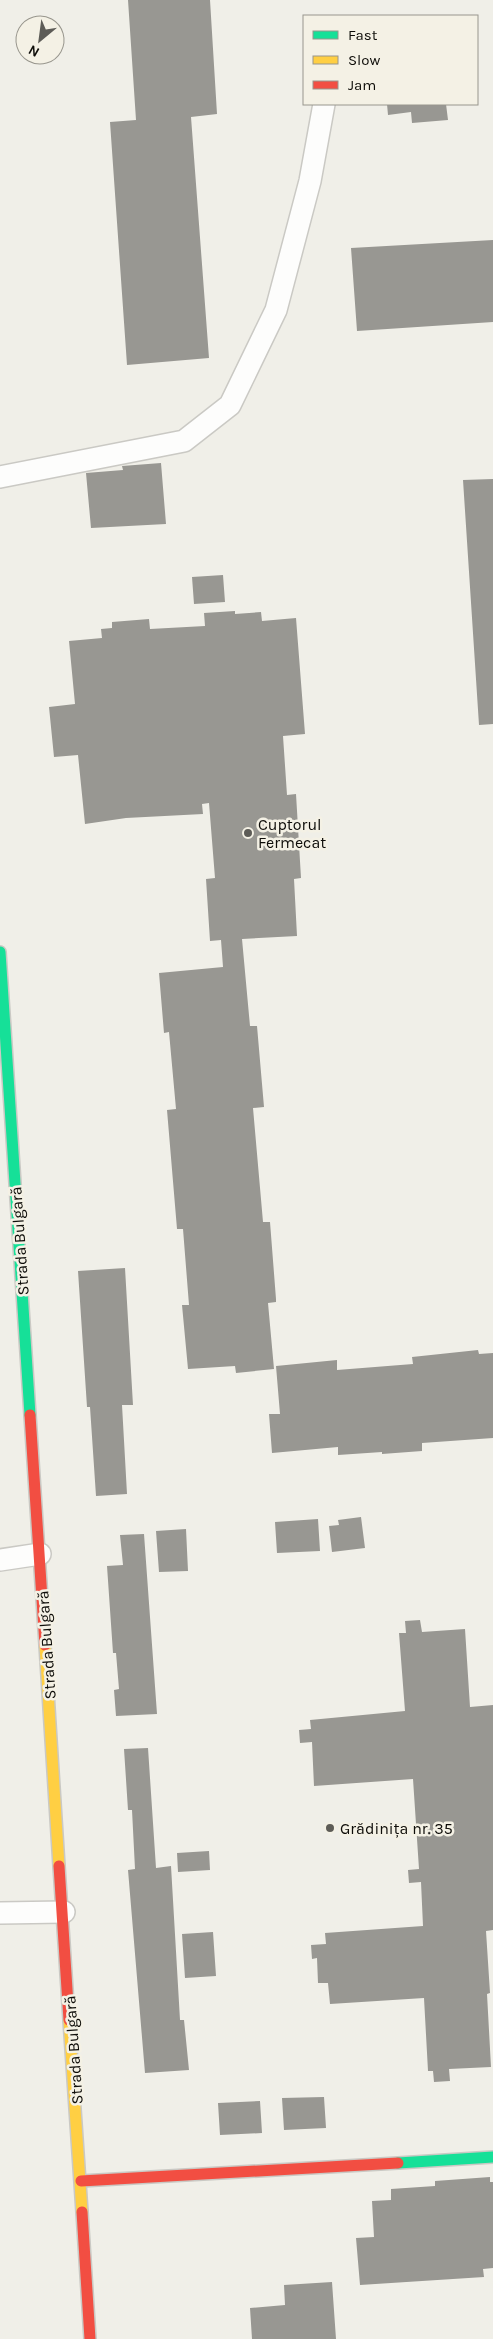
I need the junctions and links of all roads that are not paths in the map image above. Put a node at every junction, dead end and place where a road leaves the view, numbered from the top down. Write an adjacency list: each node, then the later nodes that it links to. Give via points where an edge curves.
1 (324, 105): 2 (lane, via 310,181 276,310 230,405 184,441)
2 (0, 477)
3 (0, 952): 4 (street, Strada Bulgară)
4 (40, 1554): 5 (lane); 6 (street, Strada Bulgară)
5 (0, 1560)
6 (64, 1912): 7 (lane); 9 (street, Strada Bulgară)
7 (0, 1913)
8 (493, 2157): 9 (street)
9 (81, 2181): 10 (street, Strada Bulgară)
10 (90, 2339)

